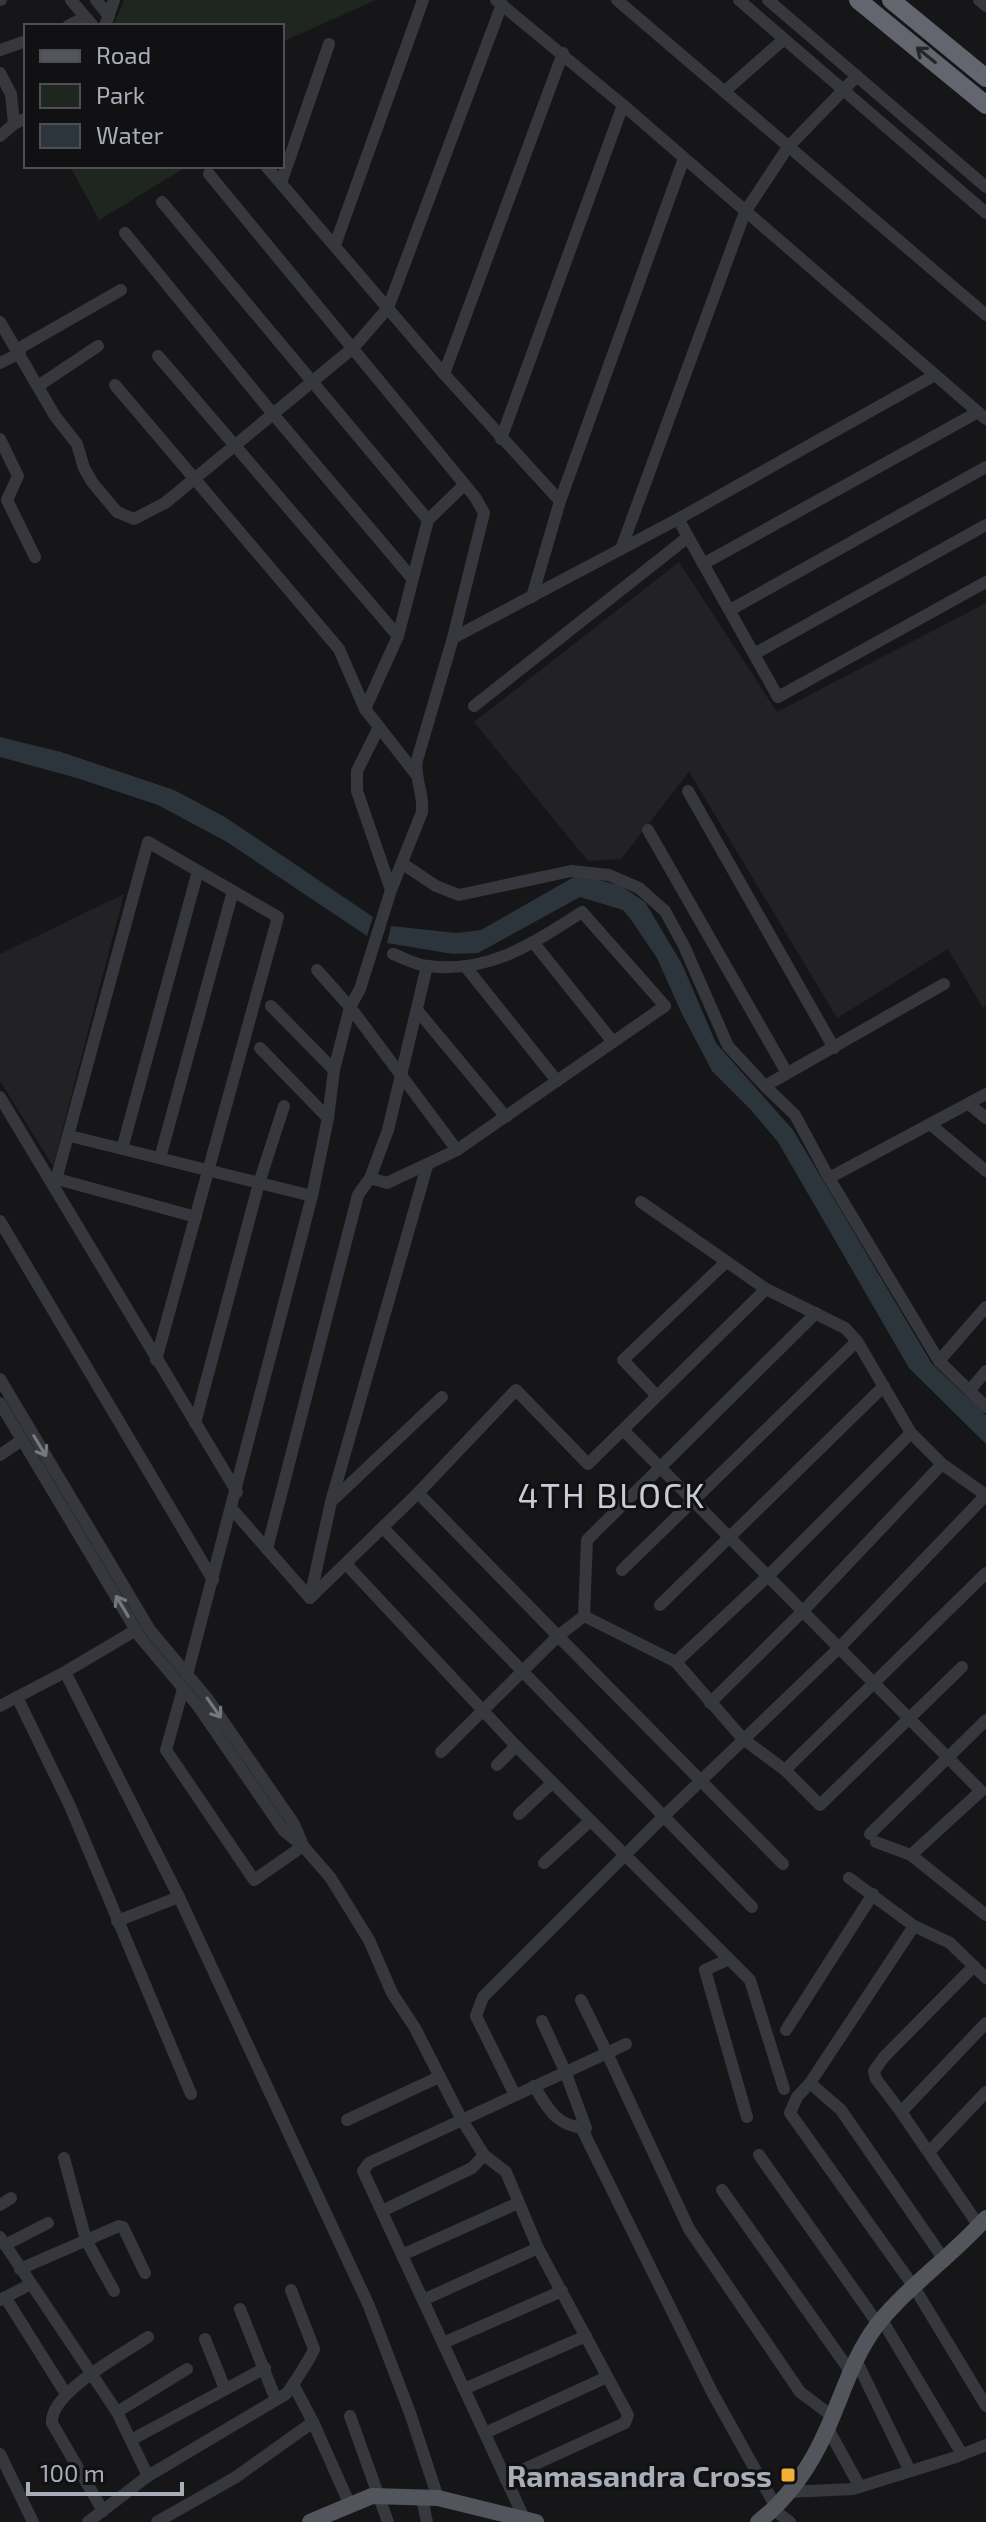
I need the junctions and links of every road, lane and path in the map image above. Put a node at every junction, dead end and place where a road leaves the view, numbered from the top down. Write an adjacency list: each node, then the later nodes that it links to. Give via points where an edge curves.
1 (71, 0): 14 (street)
2 (96, 0): 13 (street)
3 (114, 0): 13 (street)
4 (423, 0): 39 (street)
5 (617, 0): 24 (street)
6 (739, 0): 15 (street)
7 (768, 0): 21 (street)
8 (858, 0): 26 (highway, one-way to 8)
9 (891, 0): 22 (highway)
10 (979, 0): 12 (street)
11 (499, 2): 19 (street); 41 (street)
12 (986, 6)
13 (107, 21)
14 (89, 22)
15 (783, 40): 23 (street); 24 (street)
16 (24, 42): 18 (street)
17 (329, 44): 33 (street)
18 (0, 50)
19 (563, 53): 25 (street); 50 (street)
20 (0, 73): 27 (street)
21 (857, 76): 23 (street); 34 (street)
22 (986, 78)
23 (843, 90): 29 (street); 37 (street)
24 (725, 91): 29 (street)
25 (623, 105): 30 (street); 58 (street)
26 (986, 105)
27 (20, 121): 28 (street)
28 (0, 136)
29 (788, 147): 36 (street); 42 (street)
30 (684, 158): 36 (street); 63 (street)
31 (268, 168): 33 (street)
32 (209, 174): 46 (street)
33 (281, 183): 39 (street)
34 (986, 187)
35 (162, 202): 52 (street)
36 (745, 212): 51 (street); 68 (street)
37 (986, 213)
38 (125, 233): 55 (street)
39 (335, 245): 41 (street)
40 (121, 290): 47 (street)
41 (388, 308): 46 (street); 50 (street)
42 (986, 315)
43 (0, 322): 44 (street)
44 (5, 339): 47 (street)
45 (98, 346): 54 (street)
46 (353, 348): 52 (street); 62 (street)
47 (19, 351): 49 (street); 54 (street)
48 (158, 356): 59 (street)
49 (0, 363)
50 (444, 374): 58 (street)
51 (935, 375): 56 (street); 64 (street)
52 (313, 381): 55 (street); 65 (street)
53 (115, 385): 61 (street)
54 (38, 386): 61 (street, via 77,444 92,482 117,512 134,519 147,514)
55 (273, 414): 59 (street); 71 (street)
56 (982, 415): 70 (street)
57 (0, 439): 69 (street, via 18,476 7,500)
58 (501, 439): 63 (street)
59 (234, 446): 61 (street); 75 (street)
60 (986, 467): 74 (street)
61 (194, 479): 79 (street, via 339,649)
62 (464, 485): 65 (street); 76 (street, via 484,513)
63 (560, 501): 73 (street)
64 (678, 519): 67 (street); 68 (street)
65 (428, 520): 71 (street)
66 (986, 525): 77 (street)
67 (688, 537): 70 (street); 78 (street)
68 (621, 549): 73 (street)
69 (35, 557)
70 (703, 564): 74 (street)
71 (411, 577): 75 (street)
72 (986, 582): 77 (street, via 778,697)
73 (532, 597): 76 (street)
74 (730, 610): 77 (street)
75 (398, 636): 79 (street)
76 (453, 638): 81 (street)
77 (754, 654)
78 (474, 706)
79 (365, 709): 80 (street)
80 (379, 727): 81 (street); 86 (street, via 357,771 357,791)
81 (415, 773): 84 (street, via 422,812)
82 (688, 791): 99 (street)
83 (648, 830): 101 (street)
84 (403, 864): 86 (street); 104 (street, via 459,895 571,871 609,875 639,888 665,911 728,1046)
85 (198, 871): 87 (street); 113 (street, via 148,842); 114 (street)
86 (391, 890): 95 (street)
87 (233, 891): 116 (street); 118 (street, via 278,917)
88 (533, 942): 91 (street, via 502,959); 97 (street); 97 (street, via 582,912 665,1006)
89 (393, 954): 90 (street)
90 (427, 966): 91 (street); 96 (street)
91 (465, 966): 103 (street)
92 (317, 970): 95 (street)
93 (944, 984): 99 (street)
94 (271, 1006): 100 (street)
95 (350, 1007): 100 (street); 102 (street)
96 (417, 1010): 102 (street); 109 (street)
97 (613, 1042): 103 (street)
98 (260, 1048): 110 (street)
99 (834, 1048): 101 (street)
100 (334, 1070): 110 (street)
101 (787, 1073): 104 (street)
102 (401, 1077): 115 (street); 120 (street)
103 (557, 1081): 109 (street)
104 (765, 1086): 121 (street, via 795,1115)
105 (986, 1094): 107 (street)
106 (0, 1097): 122 (street)
107 (969, 1104): 111 (street); 112 (street)
108 (284, 1106): 123 (street)
109 (506, 1117): 115 (street)
110 (328, 1118): 124 (street)
111 (986, 1118)
112 (930, 1124): 119 (street); 121 (street)
113 (70, 1136): 114 (street); 122 (street)
114 (122, 1149): 116 (street)
115 (457, 1150): 117 (street)
116 (160, 1158): 118 (street)
117 (427, 1166): 120 (street, via 387,1183); 154 (street)
118 (209, 1171): 123 (street); 126 (street)
119 (986, 1171)
120 (370, 1178): 158 (street, via 358,1195)
121 (829, 1178): 134 (street)
122 (56, 1183): 126 (street); 133 (street)
123 (259, 1183): 124 (street); 143 (street)
124 (312, 1196): 150 (street)
125 (641, 1202): 128 (street)
126 (196, 1217): 133 (street)
127 (0, 1221): 163 (street)
128 (726, 1262): 129 (street); 139 (street, via 623,1360)
129 (766, 1289): 131 (street); 139 (street)
130 (986, 1307): 134 (street)
131 (816, 1313): 132 (street); 149 (street)
132 (857, 1341): 137 (street); 153 (street)
133 (156, 1360): 143 (street)
134 (939, 1361): 138 (street)
135 (986, 1371): 138 (street)
136 (0, 1379): 175 (street, one-way to 175, via 150,1630)
137 (884, 1386): 145 (street); 157 (street)
138 (970, 1390): 142 (street)
139 (657, 1396): 144 (street)
140 (442, 1397): 154 (street)
141 (0, 1403): 146 (street)
142 (986, 1407)
143 (195, 1423): 150 (street)
144 (623, 1430): 149 (street); 151 (street, via 588,1464 516,1390)
145 (911, 1433): 148 (street); 162 (street)
146 (22, 1440): 147 (street); 168 (street, one-way to 146)
147 (0, 1455)
148 (942, 1464): 152 (street); 166 (street)
149 (661, 1468): 153 (street); 167 (street, via 587,1540)
150 (237, 1492): 155 (street)
151 (418, 1493): 156 (street); 169 (street)
152 (986, 1495): 170 (street)
153 (693, 1501): 157 (street); 160 (street)
154 (331, 1502): 164 (street)
155 (232, 1509): 158 (street); 163 (street)
156 (383, 1528): 159 (street); 173 (street)
157 (730, 1538): 162 (street); 165 (street)
158 (267, 1549): 164 (street)
159 (346, 1564): 164 (street); 181 (street)
160 (622, 1570)
161 (986, 1573): 176 (street)
162 (768, 1576): 166 (street); 171 (street)
163 (213, 1580): 175 (street)
164 (310, 1598)
165 (660, 1605)
166 (803, 1611): 170 (street); 179 (street)
167 (584, 1616): 169 (street); 171 (street)
168 (136, 1630): 174 (street); 177 (street)
169 (558, 1636): 173 (street); 190 (street)
170 (839, 1648): 176 (street); 184 (street)
171 (676, 1662): 179 (street)
172 (962, 1667): 182 (street)
173 (522, 1671): 181 (street); 193 (street)
174 (65, 1672): 178 (street); 202 (street)
175 (187, 1675): 195 (street, one-way to 195, via 294,1824)
176 (875, 1684): 182 (street); 189 (street)
177 (183, 1689): 195 (street, via 284,1831); 195 (street, via 166,1750 254,1880)
178 (17, 1697): 180 (street); 205 (street)
179 (710, 1703): 184 (street)
180 (0, 1706)
181 (483, 1710): 185 (street); 186 (street)
182 (909, 1718): 187 (street); 189 (street, via 820,1805)
183 (986, 1720): 187 (street)
184 (743, 1739): 189 (street); 190 (street)
185 (516, 1746): 188 (street); 191 (street)
186 (441, 1752)
187 (947, 1757): 197 (street, via 981,1791); 197 (street, via 873,1838)
188 (497, 1765)
189 (785, 1770)
190 (700, 1781): 193 (street); 199 (street)
191 (552, 1783): 192 (street); 194 (street)
192 (519, 1814)
193 (663, 1817): 196 (street); 203 (street)
194 (590, 1821): 196 (street); 198 (street)
195 (303, 1846): 217 (street, via 330,1877 369,1940)
196 (624, 1855): 207 (street); 223 (street, via 483,1997 476,2016)
197 (911, 1855): 204 (street)
198 (544, 1863)
199 (783, 1864)
200 (849, 1878): 201 (street)
201 (873, 1894): 206 (street); 213 (street)
202 (179, 1897): 205 (street); 284 (street, via 374,2318)
203 (752, 1907)
204 (986, 1915)
205 (117, 1921): 222 (street)
206 (914, 1926): 208 (street, via 950,1943); 218 (street)
207 (729, 1959): 220 (street, via 750,1980); 225 (street, via 705,1970)
208 (974, 1966): 209 (street); 224 (street, via 874,2071)
209 (986, 1978)
210 (581, 2000): 215 (street)
211 (542, 2021): 216 (street)
212 (986, 2023): 224 (street)
213 (786, 2030)
214 (626, 2044): 215 (street)
215 (607, 2053): 216 (street); 272 (street, via 689,2229 800,2392)
216 (565, 2071): 219 (street); 228 (street, via 586,2128)
217 (439, 2077): 226 (street); 227 (street)
218 (810, 2083): 242 (street, via 841,2110); 246 (street, via 790,2113)
219 (534, 2086): 223 (street); 228 (street, via 555,2119)
220 (784, 2089)
221 (986, 2092): 229 (street)
222 (191, 2094)
223 (515, 2095): 227 (street)
224 (901, 2112): 229 (street)
225 (747, 2117)
226 (347, 2120)
227 (462, 2120): 230 (street); 235 (street, via 367,2165 364,2172)
228 (581, 2127): 286 (street)
229 (929, 2152): 236 (street)
230 (484, 2155): 234 (street, via 506,2172); 235 (street, via 472,2168)
231 (759, 2155): 253 (street)
232 (64, 2158): 238 (street)
233 (722, 2190): 258 (street)
234 (518, 2203): 240 (street); 241 (street)
235 (382, 2211): 241 (street)
236 (983, 2222): 242 (main road)
237 (48, 2223): 239 (street)
238 (86, 2240): 243 (street); 244 (street, via 122,2226); 248 (street)
239 (3, 2241): 243 (street)
240 (538, 2248): 249 (street); 251 (street)
241 (402, 2255): 251 (street)
242 (945, 2261): 246 (main road)
243 (20, 2269): 245 (street)
244 (145, 2273)
245 (31, 2284): 250 (street); 261 (street)
246 (914, 2287): 253 (main road); 268 (street)
247 (291, 2290): 263 (street, via 314,2349)
248 (114, 2291)
249 (562, 2291): 254 (street); 257 (street)
250 (3, 2299): 266 (street)
251 (423, 2300): 257 (street)
252 (240, 2309): 259 (street)
253 (880, 2322): 258 (main road); 277 (street)
254 (586, 2336): 262 (street); 265 (street)
255 (148, 2337): 261 (street)
256 (205, 2339): 264 (street)
257 (443, 2343): 265 (street)
258 (853, 2365): 272 (main road); 278 (street)
259 (265, 2368): 264 (street); 267 (street)
260 (187, 2369): 269 (street)
261 (92, 2374): 266 (street); 269 (street)
262 (607, 2377): 273 (street); 280 (street, via 628,2415 625,2423)
263 (294, 2386): 267 (street); 271 (street)
264 (225, 2389): 274 (street)
265 (464, 2389): 273 (street)
266 (66, 2394): 287 (street, via 52,2412 52,2423)
267 (276, 2400): 279 (street)
268 (986, 2406)
269 (117, 2412): 274 (street)
270 (350, 2416): 283 (street)
271 (313, 2422): 285 (street); 289 (street)
272 (830, 2422): 281 (street); 282 (main road)
273 (485, 2433): 280 (street)
274 (131, 2440): 279 (street)
275 (986, 2445): 277 (street)
276 (0, 2454): 291 (street)
277 (962, 2454): 278 (street)
278 (910, 2471): 281 (street)
279 (148, 2476): 287 (street)
280 (505, 2478): 290 (street)
281 (860, 2487): 282 (street)
282 (788, 2492): 286 (main road)
283 (381, 2497): 284 (main road); 285 (main road); 295 (street)
284 (430, 2498): 288 (main road); 296 (street)
285 (350, 2505): 294 (main road)
286 (775, 2508): 297 (main road); 298 (street)
287 (103, 2511): 292 (street)
288 (473, 2515): 290 (main road)
289 (172, 2518): 293 (street)
290 (530, 2520)
291 (33, 2522)
292 (88, 2522)
293 (157, 2522)
294 (310, 2522)
295 (388, 2522)
296 (427, 2522)
297 (758, 2522)
298 (790, 2522)

